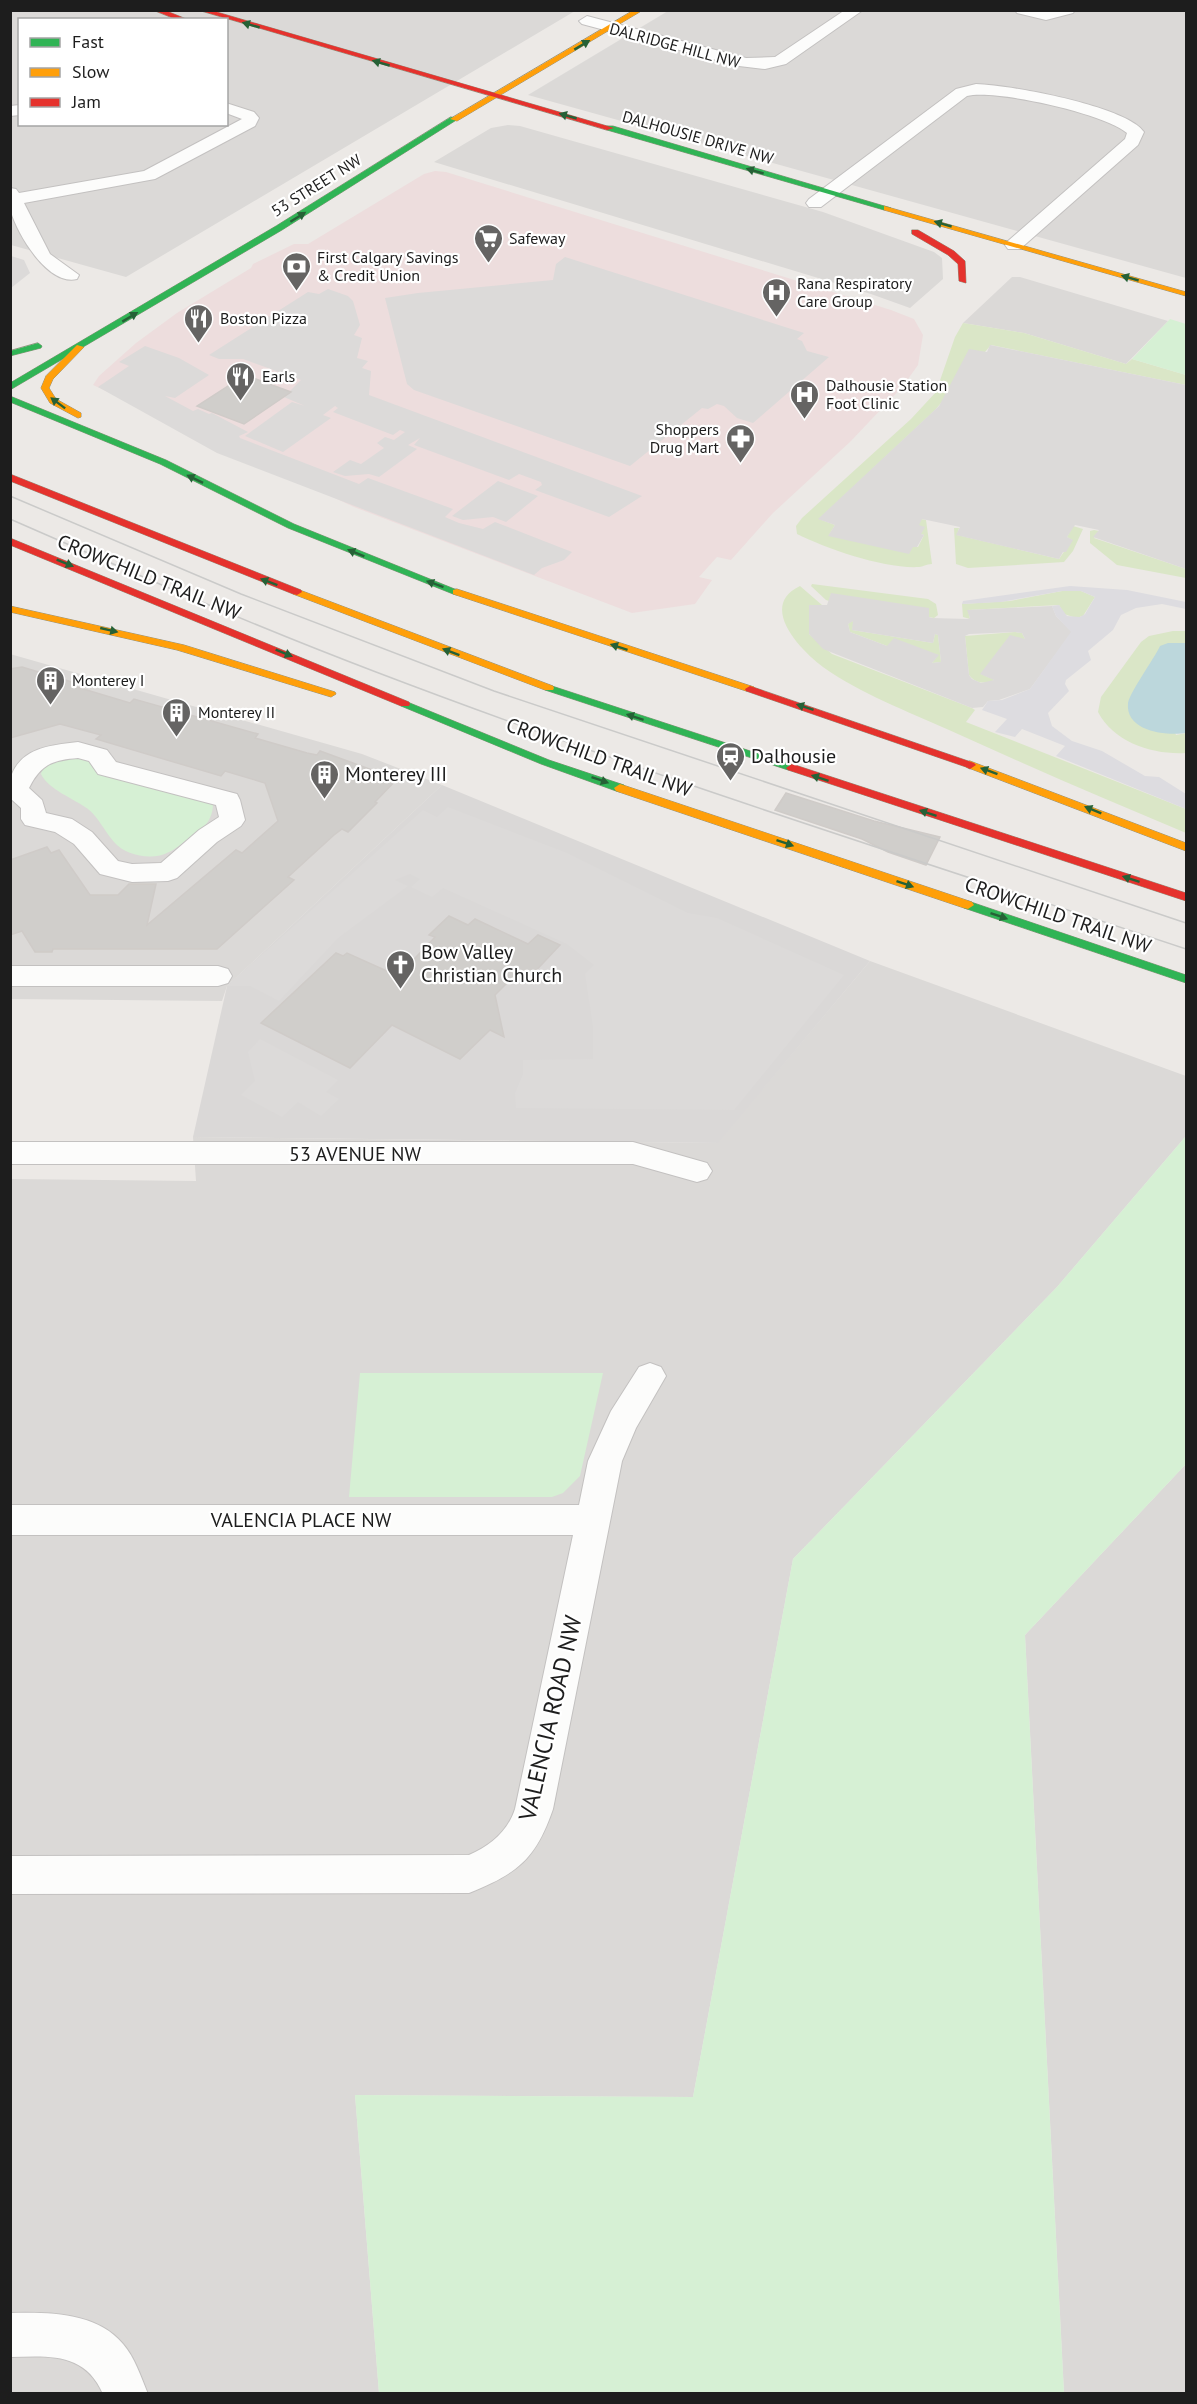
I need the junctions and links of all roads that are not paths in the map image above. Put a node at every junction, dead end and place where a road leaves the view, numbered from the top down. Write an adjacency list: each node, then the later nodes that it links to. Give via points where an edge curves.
1 (156, 10): 8 (main road)
2 (201, 10): 14 (main road, DALHOUSIE DRIVE NW, one-way to 2)
3 (605, 10): 9 (main road)
4 (640, 10): 10 (main road, 53 STREET NW)
5 (856, 10): 10 (street, DALRIDGE HILL NW, via 785,58 767,64 744,63)
6 (1022, 10): 7 (street, via 1046,15)
7 (1068, 10)
8 (180, 18)
9 (582, 24): 10 (street, DALRIDGE HILL NW)
10 (611, 28): 17 (main road, 53 STREET NW, one-way to 10)
11 (228, 33): 12 (main road)
12 (261, 42)
13 (474, 74): 14 (main road)
14 (437, 79): 16 (main road, DALHOUSIE DRIVE NW)
15 (488, 81): 16 (main road)
16 (472, 90): 17 (main road, DALHOUSIE DRIVE NW); 18 (main road, via 454,100)
17 (495, 95): 18 (main road, 53 STREET NW); 24 (main road, DALHOUSIE DRIVE NW, one-way to 17)
18 (476, 106): 20 (main road); 22 (main road, 53 STREET NW)
19 (228, 109): 23 (street, via 248,115 249,122 149,176)
20 (493, 111)
21 (458, 132): 22 (main road)
22 (417, 141): 30 (main road, 53 STREET NW, one-way to 22)
23 (12, 198): 27 (street, via 43,257)
24 (819, 200): 26 (main road, DALHOUSIE DRIVE NW, one-way to 24); 26 (street, via 970,88 1000,88 1118,120 1133,128 1136,132 1132,141)
25 (959, 245): 28 (main road, via 909,230 962,263)
26 (1014, 245): 29 (main road, DALHOUSIE DRIVE NW, one-way to 26)
27 (70, 275)
28 (963, 281)
29 (1186, 294)
30 (80, 347): 33 (main road, 53 STREET NW); 35 (main road, one-way to 30, via 150,448 53,401 45,388 49,378)
31 (10, 354): 32 (main road, via 44,343)
32 (10, 363)
33 (10, 387)
34 (10, 399): 35 (main road)
35 (163, 462): 44 (main road, one-way to 35, via 856,724 411,575 291,526)
36 (10, 477): 45 (main road, CROWCHILD TRAIL NW, one-way to 36, via 530,682 217,562)
37 (10, 540): 41 (main road, CROWCHILD TRAIL NW, one-way to 41)
38 (10, 609): 39 (main road, one-way to 39, via 180,647)
39 (340, 697)
40 (385, 711): 41 (main road)
41 (545, 762): 48 (main road, CROWCHILD TRAIL NW, one-way to 48)
42 (34, 819): 42 (street, via 33,806 16,789 26,768 46,753 78,750 98,755 107,768 228,800 232,820 168,872 132,873 109,868 83,838 63,825); 43 (street)
43 (10, 831)
44 (1186, 847)
45 (1186, 897)
46 (10, 976): 47 (street)
47 (218, 976)
48 (1186, 979)
49 (10, 1153): 50 (street, 53 AVENUE NW, via 633,1153)
50 (697, 1171)
51 (650, 1376): 53 (street, VALENCIA ROAD NW, via 605,1461)
52 (10, 1520): 53 (street, VALENCIA PLACE NW)
53 (592, 1520): 54 (street, VALENCIA ROAD NW, via 530,1824 509,1855 469,1874 450,1875)
54 (10, 1875)
55 (10, 2335): 56 (street, via 63,2334 84,2342 101,2352 119,2373)
56 (126, 2394)

